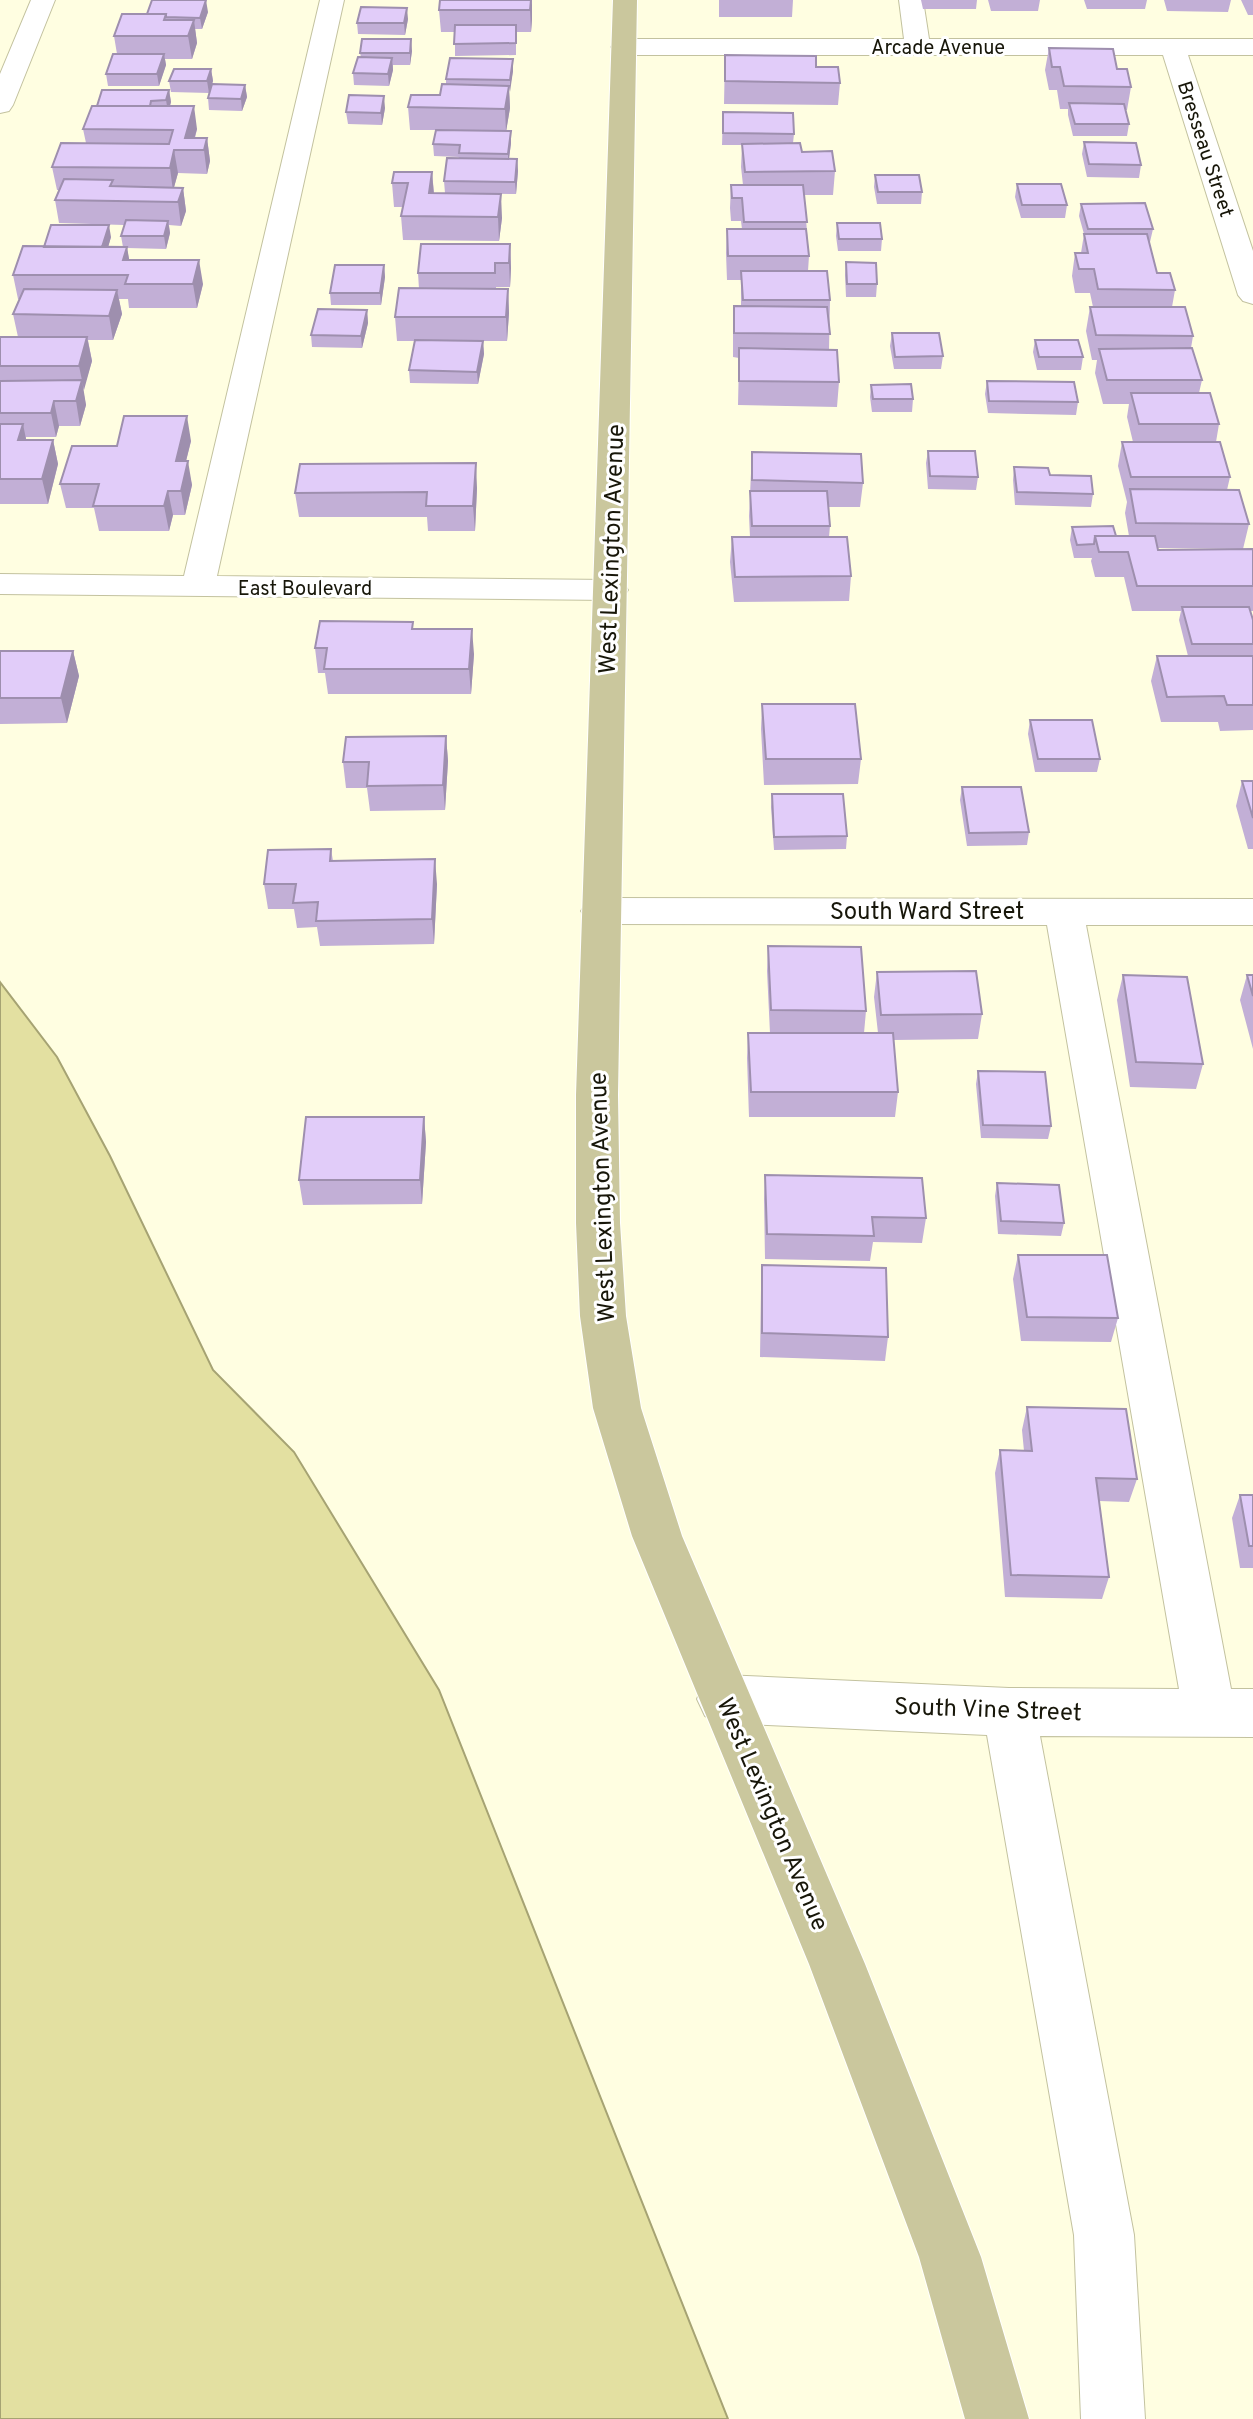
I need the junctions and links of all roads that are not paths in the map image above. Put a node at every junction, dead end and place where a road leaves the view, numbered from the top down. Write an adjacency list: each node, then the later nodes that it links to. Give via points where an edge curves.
1 (43, 0): 9 (street)
2 (332, 0): 12 (street)
3 (625, 0): 5 (main road, West Lexington Avenue)
4 (911, 0): 6 (street)
5 (624, 47): 6 (street, Arcade Avenue); 13 (main road, West Lexington Avenue)
6 (918, 47): 8 (street, Arcade Avenue)
7 (1253, 47): 8 (street, Arcade Avenue)
8 (1173, 48): 10 (street, Bresseau Street)
9 (0, 105)
10 (1253, 295)
11 (0, 584): 12 (street, East Boulevard)
12 (198, 587): 13 (street, East Boulevard)
13 (611, 590): 14 (main road, West Lexington Avenue)
14 (601, 911): 15 (street, South Ward Street); 17 (main road, West Lexington Avenue, via 598,1223 603,1316 617,1408 657,1536)
15 (1064, 912): 16 (street, South Ward Street); 19 (street)
16 (1253, 912)
17 (723, 1699): 18 (street, South Vine Street); 20 (main road, West Lexington Avenue, via 837,1964 944,2243)
18 (1009, 1712): 19 (street, South Vine Street); 21 (street, via 1104,2235)
19 (1231, 1713)
20 (997, 2419)
21 (1113, 2419)

